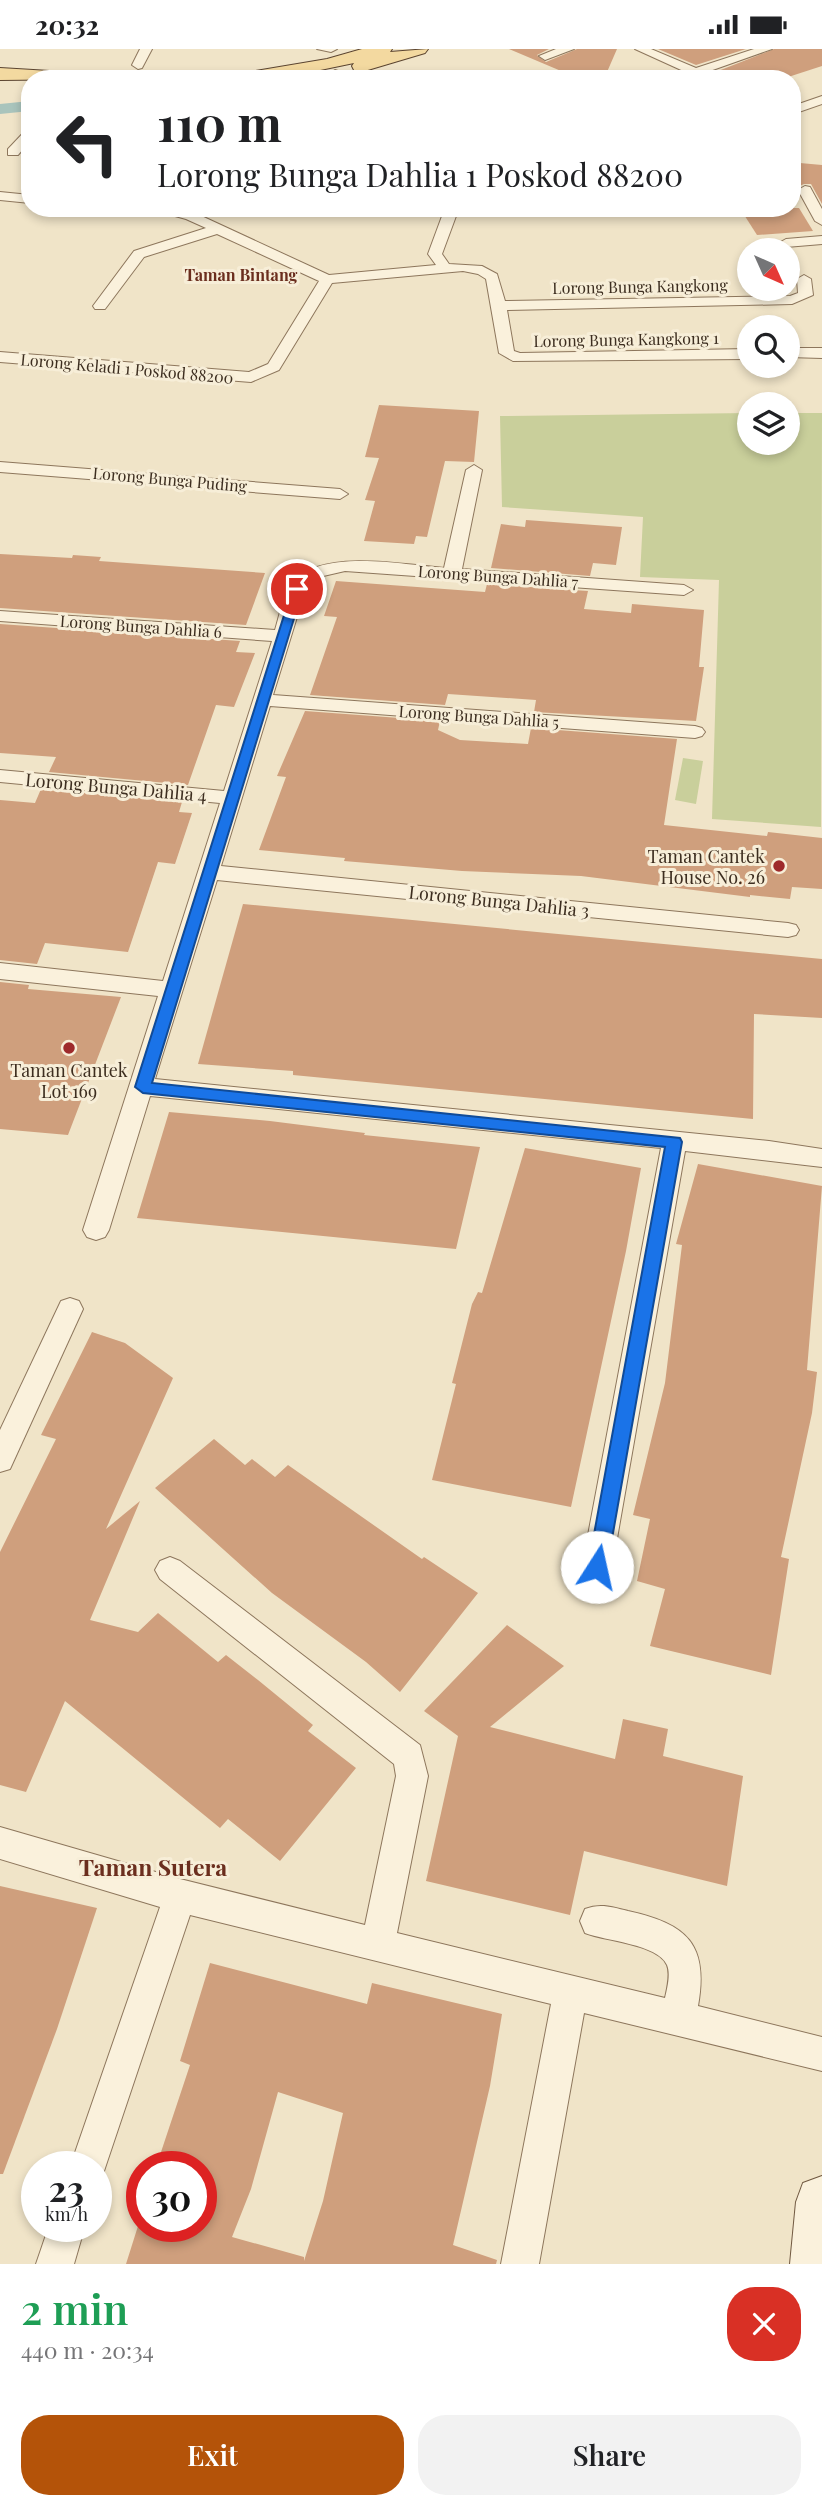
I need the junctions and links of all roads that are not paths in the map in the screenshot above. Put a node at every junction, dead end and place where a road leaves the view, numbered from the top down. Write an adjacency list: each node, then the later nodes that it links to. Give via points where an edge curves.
1 (146, 49): 10 (street)
2 (323, 49): 3 (street)
3 (331, 49)
4 (383, 49): 11 (main road)
5 (419, 49): 12 (main road)
6 (568, 49): 9 (street)
7 (641, 49): 13 (street)
8 (766, 49): 14 (street)
9 (545, 56)
10 (138, 65)
11 (295, 70)
12 (358, 70)
13 (691, 70)
14 (702, 70)
15 (0, 74): 16 (main road)
16 (21, 75)
17 (0, 93): 18 (main road)
18 (21, 94)
19 (822, 100): 20 (street)
20 (801, 108)
21 (801, 113): 22 (street)
22 (818, 118)
23 (21, 143): 24 (street)
24 (13, 152)
25 (801, 190): 26 (street)
26 (822, 191)
27 (801, 193): 32 (street)
28 (0, 197): 29 (street)
29 (21, 198)
30 (192, 217): 33 (street)
31 (449, 217): 36 (street, via 435,254)
32 (822, 221)
33 (218, 229): 37 (street); 39 (street, via 139,254)
34 (822, 240): 35 (street)
35 (800, 242)
36 (444, 268): 37 (street); 40 (street, Lorong Bunga Kangkong 1, via 488,273)
37 (327, 279): 44 (street, Lorong Keladi 1 Poskod 88200, via 274,367 251,377)
38 (804, 279): 40 (street, Lorong Bunga Kangkong, via 806,295 792,300)
39 (100, 306)
40 (499, 306): 43 (street, Lorong Bunga Kangkong 1, via 507,353 518,358)
41 (800, 353): 42 (street)
42 (822, 353)
43 (737, 354)
44 (0, 357)
45 (0, 467): 47 (street, Lorong Bunga Puding)
46 (474, 470): 48 (street)
47 (340, 493)
48 (452, 573): 49 (street, Lorong Bunga Dahlia 7); 51 (street, Lorong Bunga Dahlia 7, via 345,566 313,573 297,589)
49 (684, 590)
50 (0, 616): 51 (street, Lorong Bunga Dahlia 6)
51 (283, 636): 52 (street)
52 (264, 700): 53 (street, Lorong Bunga Dahlia 5); 55 (street)
53 (695, 732)
54 (0, 776): 55 (street, Lorong Bunga Dahlia 4)
55 (232, 798): 56 (street)
56 (211, 872): 57 (street, Lorong Bunga Dahlia 3); 59 (street)
57 (788, 930)
58 (0, 971): 59 (street)
59 (172, 990): 60 (street)
60 (143, 1087): 61 (street); 66 (street)
61 (674, 1142): 63 (street); 69 (street)
62 (822, 1149): 63 (street)
63 (769, 1150): 64 (street); 65 (street)
64 (822, 1158)
65 (822, 1165)
66 (96, 1230)
67 (70, 1309): 68 (street)
68 (0, 1459)
69 (597, 1567)
70 (170, 1570): 74 (street, via 408,1756 412,1776)
71 (0, 1843): 72 (street)
72 (180, 1896): 74 (street); 78 (street)
73 (597, 1921): 76 (street, via 659,1937 678,1951 684,1963)
74 (378, 1943): 75 (street)
75 (571, 1991): 76 (street); 82 (street)
76 (679, 2018): 77 (street)
77 (822, 2054)
78 (93, 2151)
79 (822, 2202): 83 (street)
80 (63, 2242): 81 (street)
81 (55, 2264)
82 (520, 2264)
83 (817, 2264)

